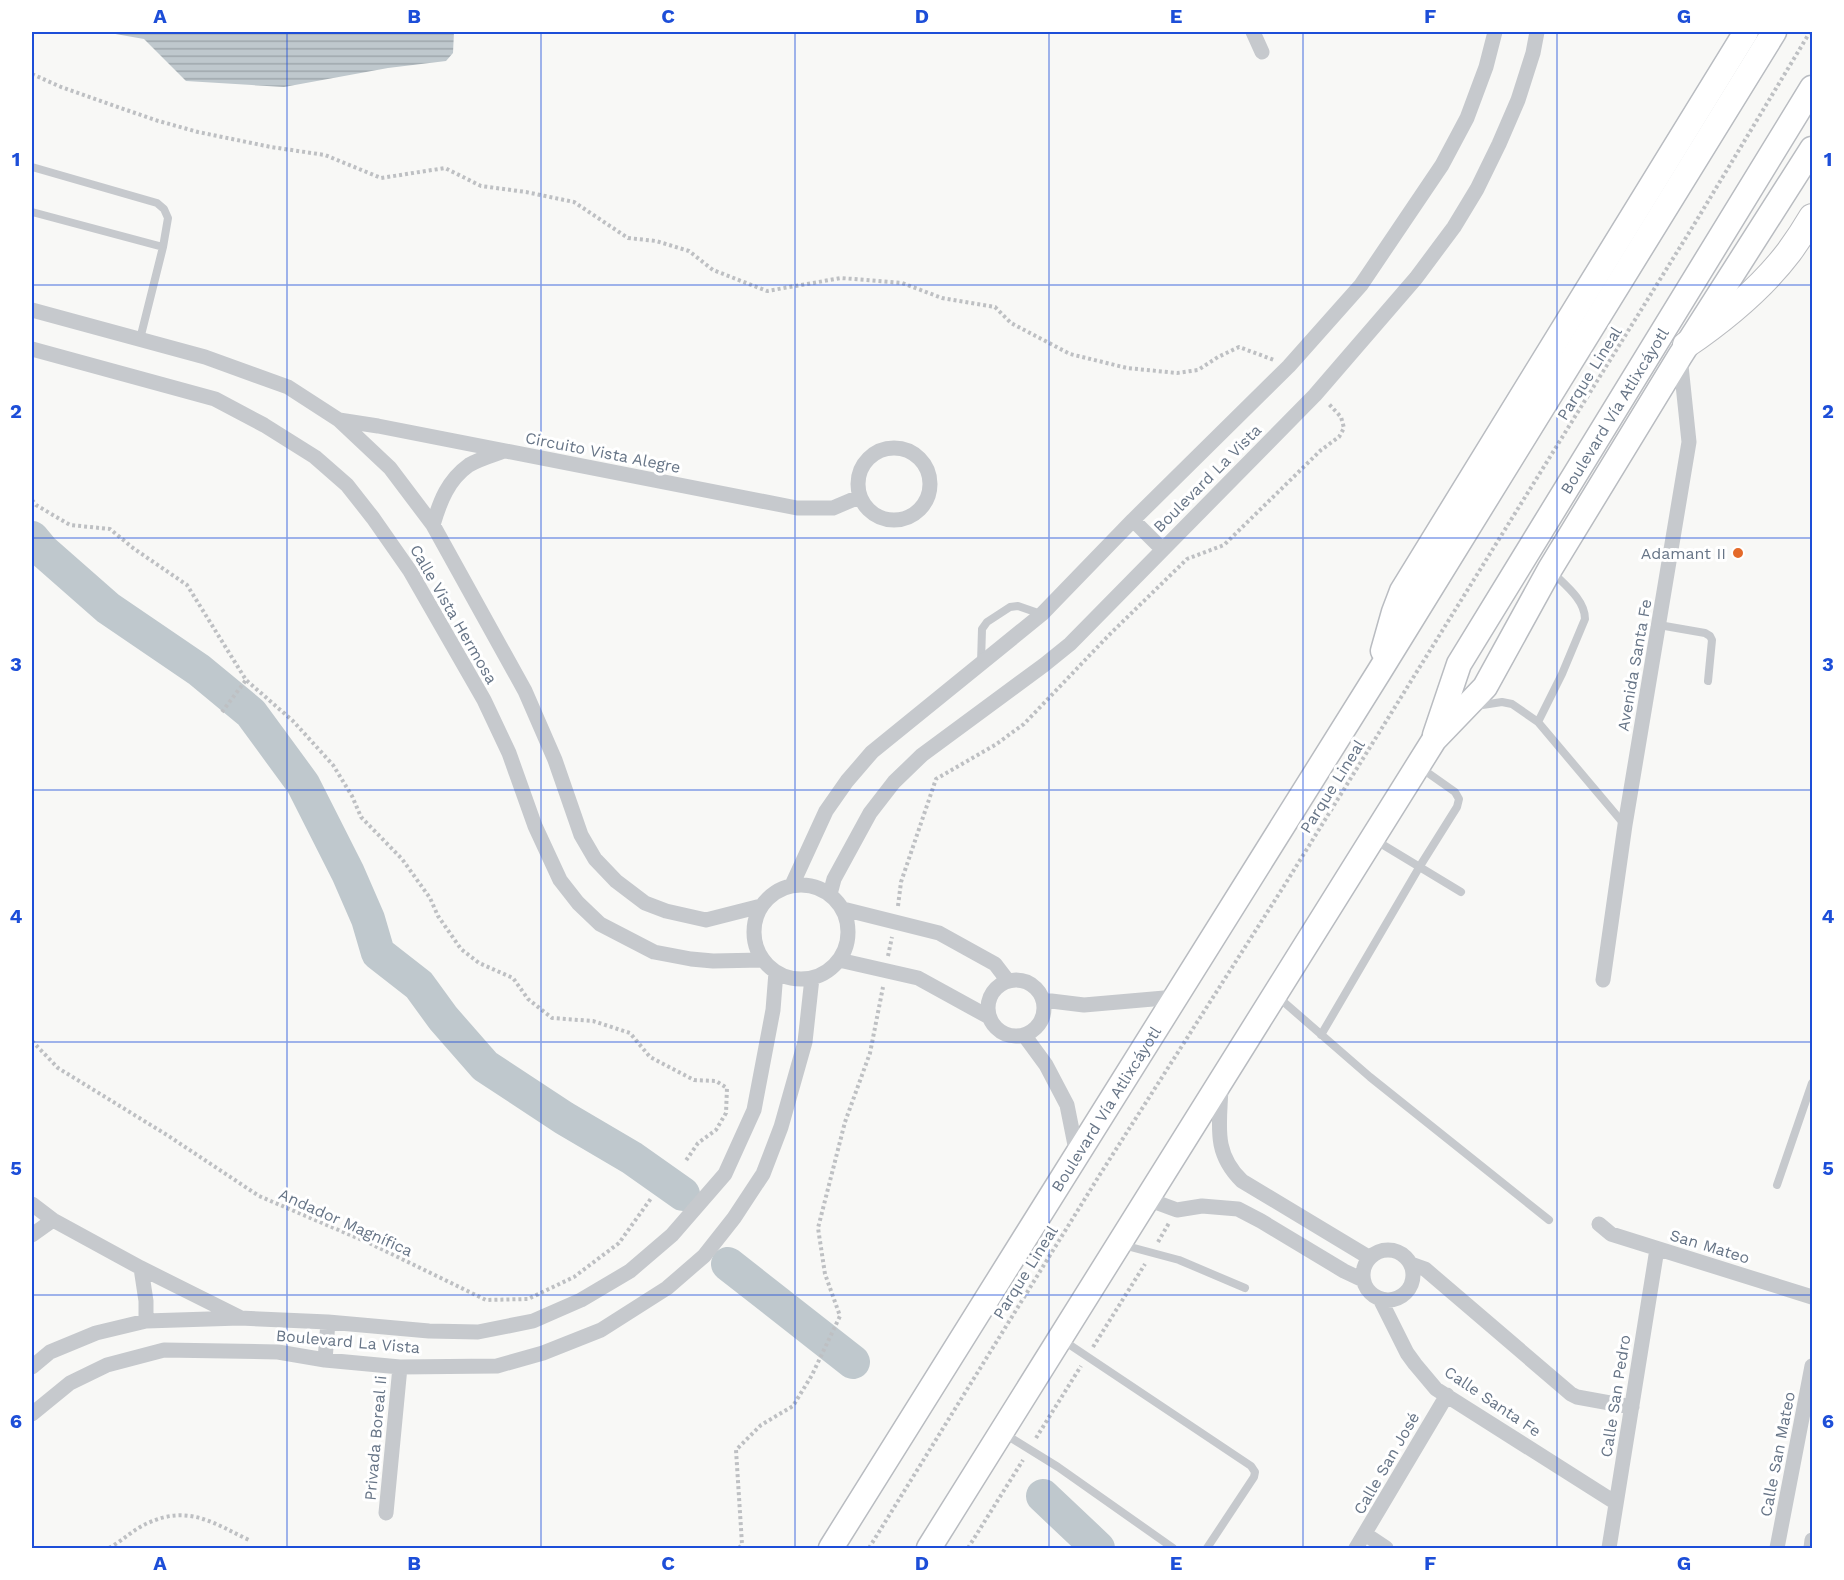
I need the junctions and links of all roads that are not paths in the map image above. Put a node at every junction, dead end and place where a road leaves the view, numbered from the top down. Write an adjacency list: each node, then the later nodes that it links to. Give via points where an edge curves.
1 (1252, 32): 6 (street)
2 (1495, 32): 20 (street, Boulevard La Vista, via 1467,118 1442,165 1361,285 1289,366)
3 (1538, 32): 22 (street, Boulevard La Vista, via 1518,100 1477,189 1454,227 1416,278 1315,395)
4 (1746, 32): 27 (main road, Boulevard Vía Atlixcáyotl, via 1402,591 1387,633)
5 (1774, 32): 27 (main road, Boulevard Vía Atlixcáyotl)
6 (1262, 52)
7 (1812, 88): 31 (main road, Boulevard Vía Atlixcáyotl, via 1459,664)
8 (1812, 149): 16 (main road, Boulevard Vía Atlixcáyotl)
9 (32, 167): 12 (lane, via 157,202 168,218)
10 (32, 212): 12 (lane)
11 (1812, 217): 16 (highway, via 1768,276)
12 (163, 247): 14 (lane)
13 (32, 310): 14 (street, Calle Vista Hermosa)
14 (140, 339): 17 (street, Calle Vista Hermosa, via 288,387)
15 (32, 349): 41 (street, Calle Vista Hermosa, via 215,399 315,457 347,485 410,571 484,700 560,880 578,903 600,924 654,952 713,961)
16 (1683, 350): 23 (main road, Boulevard Vía Atlixcáyotl); 25 (street, Avenida Santa Fe, via 1689,442)
17 (339, 420): 18 (street, Circuito Vista Alegre); 21 (street, Calle Vista Hermosa, via 390,468)
18 (504, 451): 19 (street, Circuito Vista Alegre, via 797,508 833,508); 21 (street, via 470,465 453,480 440,499)
19 (859, 497): 19 (street, via 869,512 885,520 903,520 918,512 928,497 931,479 924,463 911,451 894,447 876,451 863,463 857,479)
20 (1133, 520): 22 (street); 24 (street, Boulevard La Vista)
21 (433, 525): 39 (street, Calle Vista Hermosa, via 525,692 555,760 581,835 595,859 645,903 666,911 706,920)
22 (1162, 549): 38 (street, Boulevard La Vista, via 1070,644 922,755 894,782 870,813 834,879)
23 (1550, 569): 29 (main road, Boulevard Vía Atlixcáyotl, via 1485,687); 30 (lane, via 1581,603 1585,619)
24 (1042, 614): 26 (street, Boulevard La Vista); 26 (lane, via 1010,607 987,622 982,629)
25 (1659, 624): 28 (lane, via 1710,636); 33 (street, Avenida Santa Fe)
26 (981, 664): 36 (street, Boulevard La Vista, via 872,752 847,781 826,812)
27 (1380, 672): 48 (main road, Boulevard Vía Atlixcáyotl)
28 (1708, 681)
29 (1465, 708): 30 (lane, via 1502,702 1512,704); 31 (main road, Boulevard Vía Atlixcáyotl)
30 (1538, 722): 33 (lane)
31 (1434, 740): 32 (main road, Boulevard Vía Atlixcáyotl)
32 (1417, 766): 34 (main road, Boulevard Vía Atlixcáyotl); 35 (lane, via 1455,792 1459,799)
33 (1625, 825): 45 (street, Avenida Santa Fe)
34 (1371, 838): 35 (lane); 47 (main road, Boulevard Vía Atlixcáyotl)
35 (1420, 866): 37 (lane); 52 (lane)
36 (792, 885): 38 (street, via 812,885); 39 (street, via 774,892)
37 (1461, 892)
38 (830, 894): 40 (street)
39 (760, 906): 41 (street, via 754,924 754,943)
40 (843, 909): 42 (street, via 849,926 847,944); 46 (street, via 939,933 995,964)
41 (762, 960): 43 (street)
42 (839, 960): 44 (street); 50 (street, via 918,978)
43 (776, 972): 44 (street, via 793,979); 74 (street, Boulevard La Vista, via 774,1010 754,1110 725,1174 672,1235 630,1271 581,1300 533,1321 478,1332)
44 (812, 978): 79 (street, Boulevard La Vista, via 805,1042 763,1174 704,1256 667,1288 601,1330 543,1353 497,1366)
45 (1603, 980)
46 (1008, 981): 49 (street, via 1029,983); 50 (street, via 991,995)
47 (1274, 994): 52 (lane); 53 (main road, Boulevard Vía Atlixcáyotl)
48 (1176, 998): 49 (street, via 1084,1005); 55 (main road, Boulevard Vía Atlixcáyotl)
49 (1043, 1000): 51 (street, via 1041,1022)
50 (988, 1017): 51 (street, via 1002,1034)
51 (1024, 1035): 55 (street, via 1046,1065 1067,1105)
52 (1321, 1035): 59 (lane)
53 (1221, 1080): 57 (main road, Boulevard Vía Atlixcáyotl); 65 (street, via 1220,1140 1232,1171 1242,1181)
54 (1812, 1083): 56 (lane)
55 (1077, 1155): 87 (main road, Boulevard Vía Atlixcáyotl)
56 (1777, 1185)
57 (1147, 1199): 63 (main road, Boulevard Vía Atlixcáyotl); 68 (street, via 1177,1210 1202,1206 1238,1209)
58 (32, 1204): 60 (street)
59 (1549, 1220)
60 (53, 1221): 62 (street); 67 (street)
61 (1599, 1224): 64 (street, San Mateo, via 1611,1234)
62 (32, 1235)
63 (1119, 1244): 69 (lane, via 1179,1260); 75 (main road, Boulevard Vía Atlixcáyotl)
64 (1657, 1249): 70 (street, San Mateo); 81 (street, Calle San Pedro)
65 (1370, 1258): 66 (street, via 1380,1251 1392,1250); 68 (street)
66 (1411, 1264): 71 (street, via 1411,1287 1392,1301); 81 (street, via 1425,1269 1577,1398)
67 (141, 1268): 72 (street); 73 (street)
68 (1363, 1280): 71 (street, via 1372,1295)
69 (1245, 1288)
70 (1812, 1297)
71 (1380, 1299): 80 (street, Calle Santa Fe, via 1415,1364 1436,1389)
72 (240, 1318): 73 (street, Boulevard La Vista); 74 (street, Boulevard La Vista)
73 (146, 1322): 78 (street, Boulevard La Vista, via 96,1333 50,1352)
74 (328, 1322): 76 (street)
75 (1060, 1339): 83 (main road, Boulevard Vía Atlixcáyotl); 90 (lane, via 1251,1466 1254,1477)
76 (325, 1360): 79 (street, Boulevard La Vista); 82 (street, Boulevard La Vista, via 278,1352 164,1350 107,1365 70,1383)
77 (1812, 1366): 94 (street, Calle San Mateo)
78 (32, 1367)
79 (400, 1367): 85 (street, Privada Boreal Ii)
80 (1447, 1395): 84 (street, Calle Santa Fe); 86 (street, Calle San José)
81 (1632, 1407): 84 (street, Calle San Pedro)
82 (32, 1414)
83 (1002, 1432): 88 (main road, Boulevard Vía Atlixcáyotl); 89 (lane)
84 (1617, 1503): 93 (street, Calle San Pedro)
85 (386, 1513)
86 (1365, 1534): 91 (street, Calle San José); 92 (street)
87 (831, 1548)
88 (929, 1548)
89 (1173, 1548)
90 (1207, 1548)
91 (1356, 1548)
92 (1386, 1548)
93 (1609, 1548)
94 (1777, 1548)

